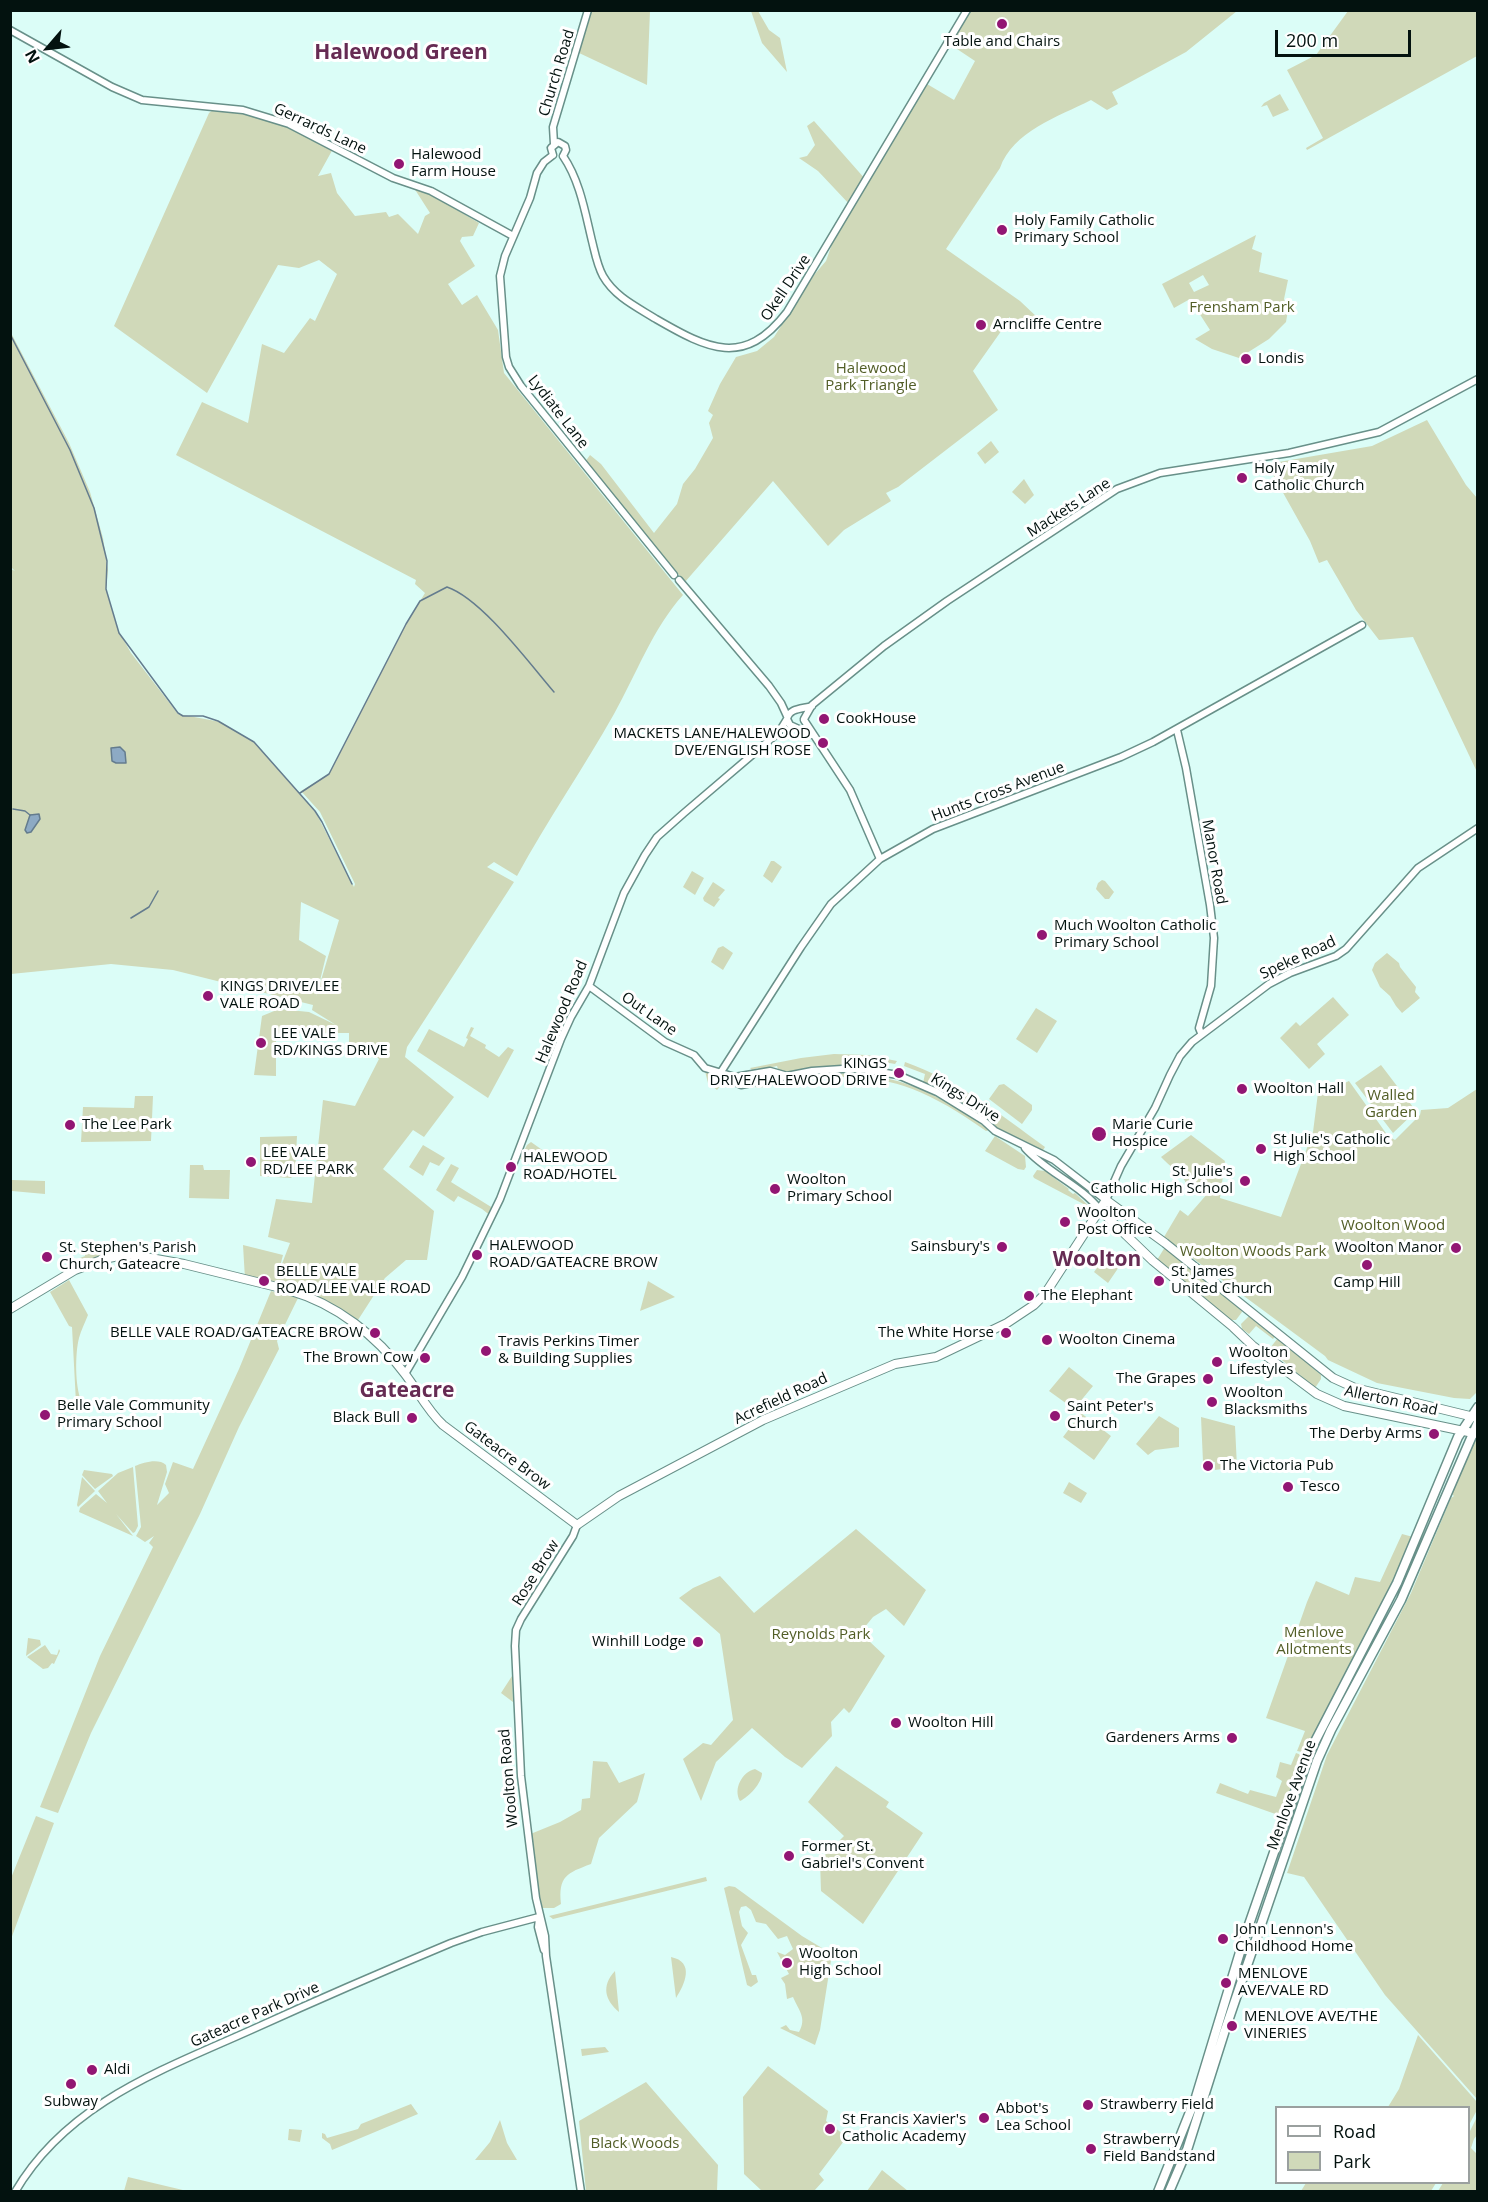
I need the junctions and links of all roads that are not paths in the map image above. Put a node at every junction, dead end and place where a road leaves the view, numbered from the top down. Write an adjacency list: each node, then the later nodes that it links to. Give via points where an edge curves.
1 (588, 10): 4 (street, Church Road, via 553,127)
2 (967, 10): 6 (street, Okell Drive, via 788,312 753,343 728,348 699,342 614,291 599,268 577,182)
3 (10, 30): 7 (street, Gerrards Lane, via 142,100 243,110 289,124 393,178 431,191)
4 (554, 144): 5 (street); 6 (street, via 564,145)
5 (553, 155): 6 (street); 7 (street, via 537,173)
6 (562, 156)
7 (513, 236): 10 (street, Lydiate Lane, via 500,276 509,368)
8 (1478, 379): 11 (street, Mackets Lane, via 1379,432 1289,453 1160,473 1117,489 947,601)
9 (1362, 625): 16 (street, Hunts Cross Avenue)
10 (781, 703): 12 (street, Lydiate Lane); 13 (street, Lydiate Lane)
11 (812, 705): 12 (street, Mackets Lane); 14 (street, Mackets Lane)
12 (795, 710): 13 (street); 14 (street)
13 (787, 718): 15 (street); 17 (street, Halewood Road)
14 (804, 719): 15 (street); 18 (street)
15 (794, 727): 17 (street, Halewood Road); 18 (street)
16 (1177, 730): 20 (street, Hunts Cross Avenue, via 1121,757 933,829); 22 (street, Manor Road, via 1214,938 1211,986 1199,1028)
17 (778, 732): 21 (street, Halewood Road, via 657,837 624,893)
18 (812, 735): 20 (street, via 850,790)
19 (1478, 828): 22 (street, Speke Road, via 1418,868 1346,949 1269,984)
20 (880, 860): 23 (street, Hunts Cross Avenue, via 831,904)
21 (589, 986): 23 (street, Out Lane, via 665,1042 694,1055 705,1068); 28 (street, Halewood Road, via 561,1039 501,1199 462,1277)
22 (1202, 1033): 25 (street, Speke Road, via 1180,1056)
23 (724, 1074): 24 (street, Kings Drive, via 735,1077 770,1071 786,1076 861,1069 898,1076 937,1092)
24 (1022, 1146): 25 (street, Kings Drive, via 1054,1160); 26 (street, Kings Drive)
25 (1106, 1200): 26 (main road, Acrefield Road); 30 (main road, Allerton Road, via 1333,1378 1355,1388)
26 (1101, 1211): 31 (main road, Allerton Road, via 1253,1346 1317,1394 1344,1406); 35 (main road, Acrefield Road, via 1045,1294 1007,1323 936,1357 895,1364 763,1420 619,1496)
27 (10, 1310): 28 (main road, Gateacre Brow, via 75,1270 104,1259 139,1254 319,1301 353,1322)
28 (405, 1374): 35 (main road, Gateacre Brow, via 444,1425)
29 (1478, 1407): 30 (highway)
30 (1475, 1418): 32 (highway, Menlove Avenue); 33 (highway, Menlove Avenue)
31 (1448, 1427): 32 (main road, Allerton Road); 34 (main road)
32 (1461, 1430): 33 (main road, Allerton Road); 34 (highway, Menlove Avenue)
33 (1475, 1434): 38 (highway, Menlove Avenue, via 1401,1600)
34 (1455, 1443): 37 (highway, Menlove Avenue, via 1400,1577)
35 (577, 1525): 36 (street, Rose Brow)
36 (515, 1634): 39 (street, Woolton Road, via 521,1776)
37 (1307, 1757): 38 (highway); 40 (highway, Menlove Avenue)
38 (1317, 1761): 41 (highway, Menlove Avenue)
39 (539, 1918): 42 (street, Gateacre Park Drive, via 451,1943 187,2058 117,2093 86,2112 57,2137); 43 (street, Woolton Road, via 538,1932 546,1956)
40 (1223, 2003): 41 (highway); 44 (highway, Menlove Avenue, via 1196,2097)
41 (1232, 2010): 45 (highway, Menlove Avenue, via 1191,2140)
42 (15, 2192)
43 (581, 2192)
44 (1158, 2192)
45 (1168, 2192)

